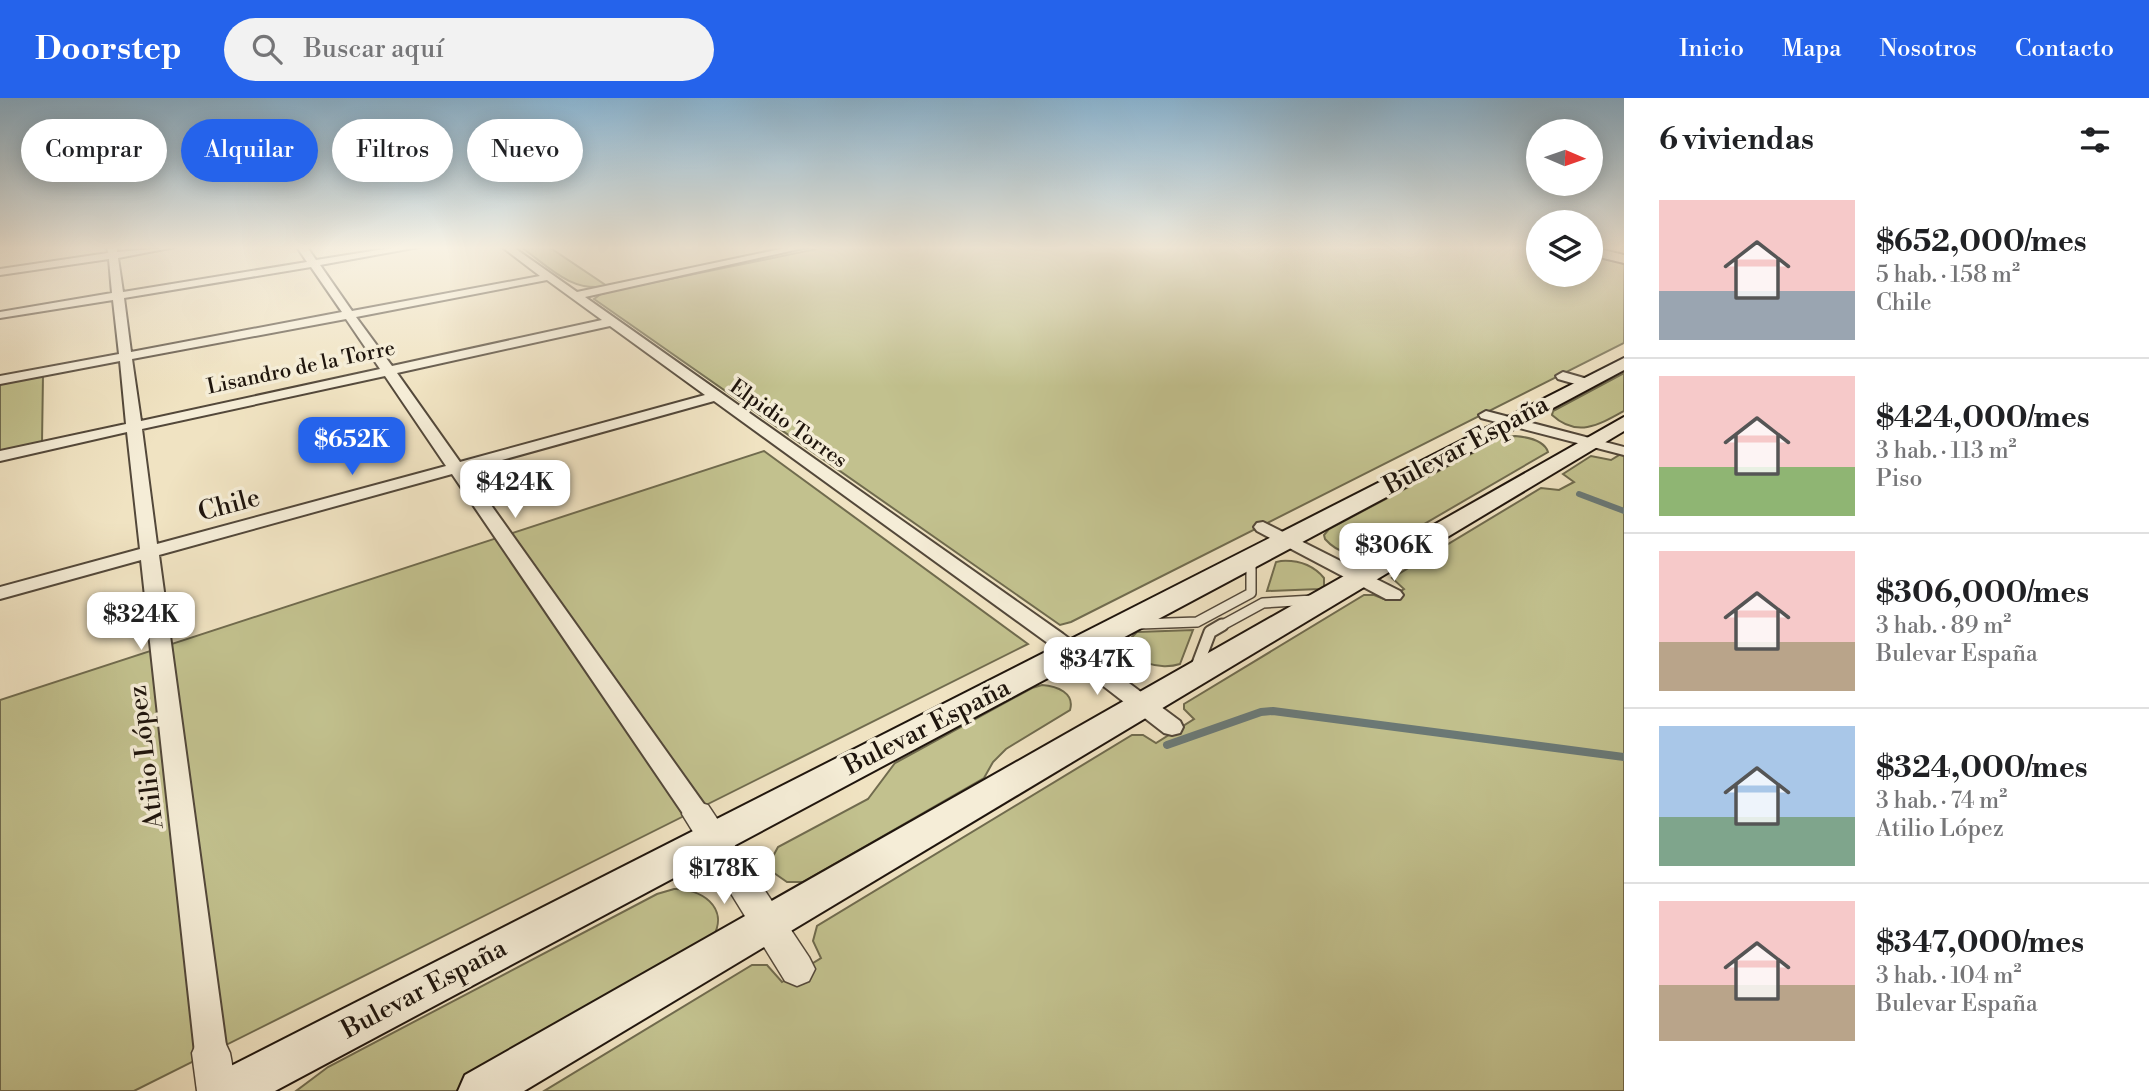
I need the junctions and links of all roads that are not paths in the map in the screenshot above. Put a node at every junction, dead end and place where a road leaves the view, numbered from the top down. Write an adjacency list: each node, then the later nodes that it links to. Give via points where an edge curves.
1 (134, 293): 6 (street)
2 (335, 293): 8 (street)
3 (442, 293): 8 (street)
4 (571, 293): 7 (street, Elpidio Torres)
5 (587, 293): 7 (street)
6 (118, 296): 9 (street); 11 (street, Atilio López)
7 (575, 296): 10 (street, Elpidio Torres)
8 (347, 311): 11 (street); 13 (street)
9 (0, 315)
10 (611, 322): 13 (street, Lisandro de la Torre); 18 (street, Elpidio Torres)
11 (125, 353): 14 (street); 16 (street); 22 (street, Atilio López)
12 (1624, 363): 17 (main road, Bulevar España)
13 (388, 371): 22 (street, Lisandro de la Torre); 26 (street)
14 (0, 372)
15 (1563, 376): 17 (street)
16 (0, 380)
17 (1586, 383): 20 (main road, Bulevar España)
18 (713, 397): 26 (street, Chile); 35 (street, Elpidio Torres)
19 (1486, 415): 20 (street)
20 (1509, 423): 23 (street); 28 (main road, Bulevar España)
21 (1624, 423): 23 (main road)
22 (134, 426): 25 (street, Lisandro de la Torre); 29 (street, Atilio López)
23 (1593, 442): 24 (street); 31 (main road)
24 (1620, 451)
25 (0, 456)
26 (455, 468): 29 (street, Chile); 38 (street)
27 (1263, 527): 28 (street)
28 (1287, 539): 30 (main road, Bulevar España); 31 (street)
29 (149, 552): 32 (street, Chile); 41 (street, Atilio López)
30 (1251, 558): 34 (main road, Bulevar España); 34 (lane, via 1251,593 1197,622)
31 (1358, 577): 33 (street); 36 (main road)
32 (0, 593)
33 (1393, 595)
34 (1124, 624): 35 (main road, Bulevar España)
35 (1059, 642): 36 (street, Elpidio Torres); 38 (main road, Bulevar España)
36 (1141, 703): 37 (street, Elpidio Torres); 39 (main road)
37 (1172, 727)
38 (705, 827): 39 (street); 43 (main road, Bulevar España)
39 (768, 923): 40 (street); 44 (main road)
40 (797, 969)
41 (211, 1053): 42 (street)
42 (217, 1091)
43 (229, 1091)
44 (481, 1091)

